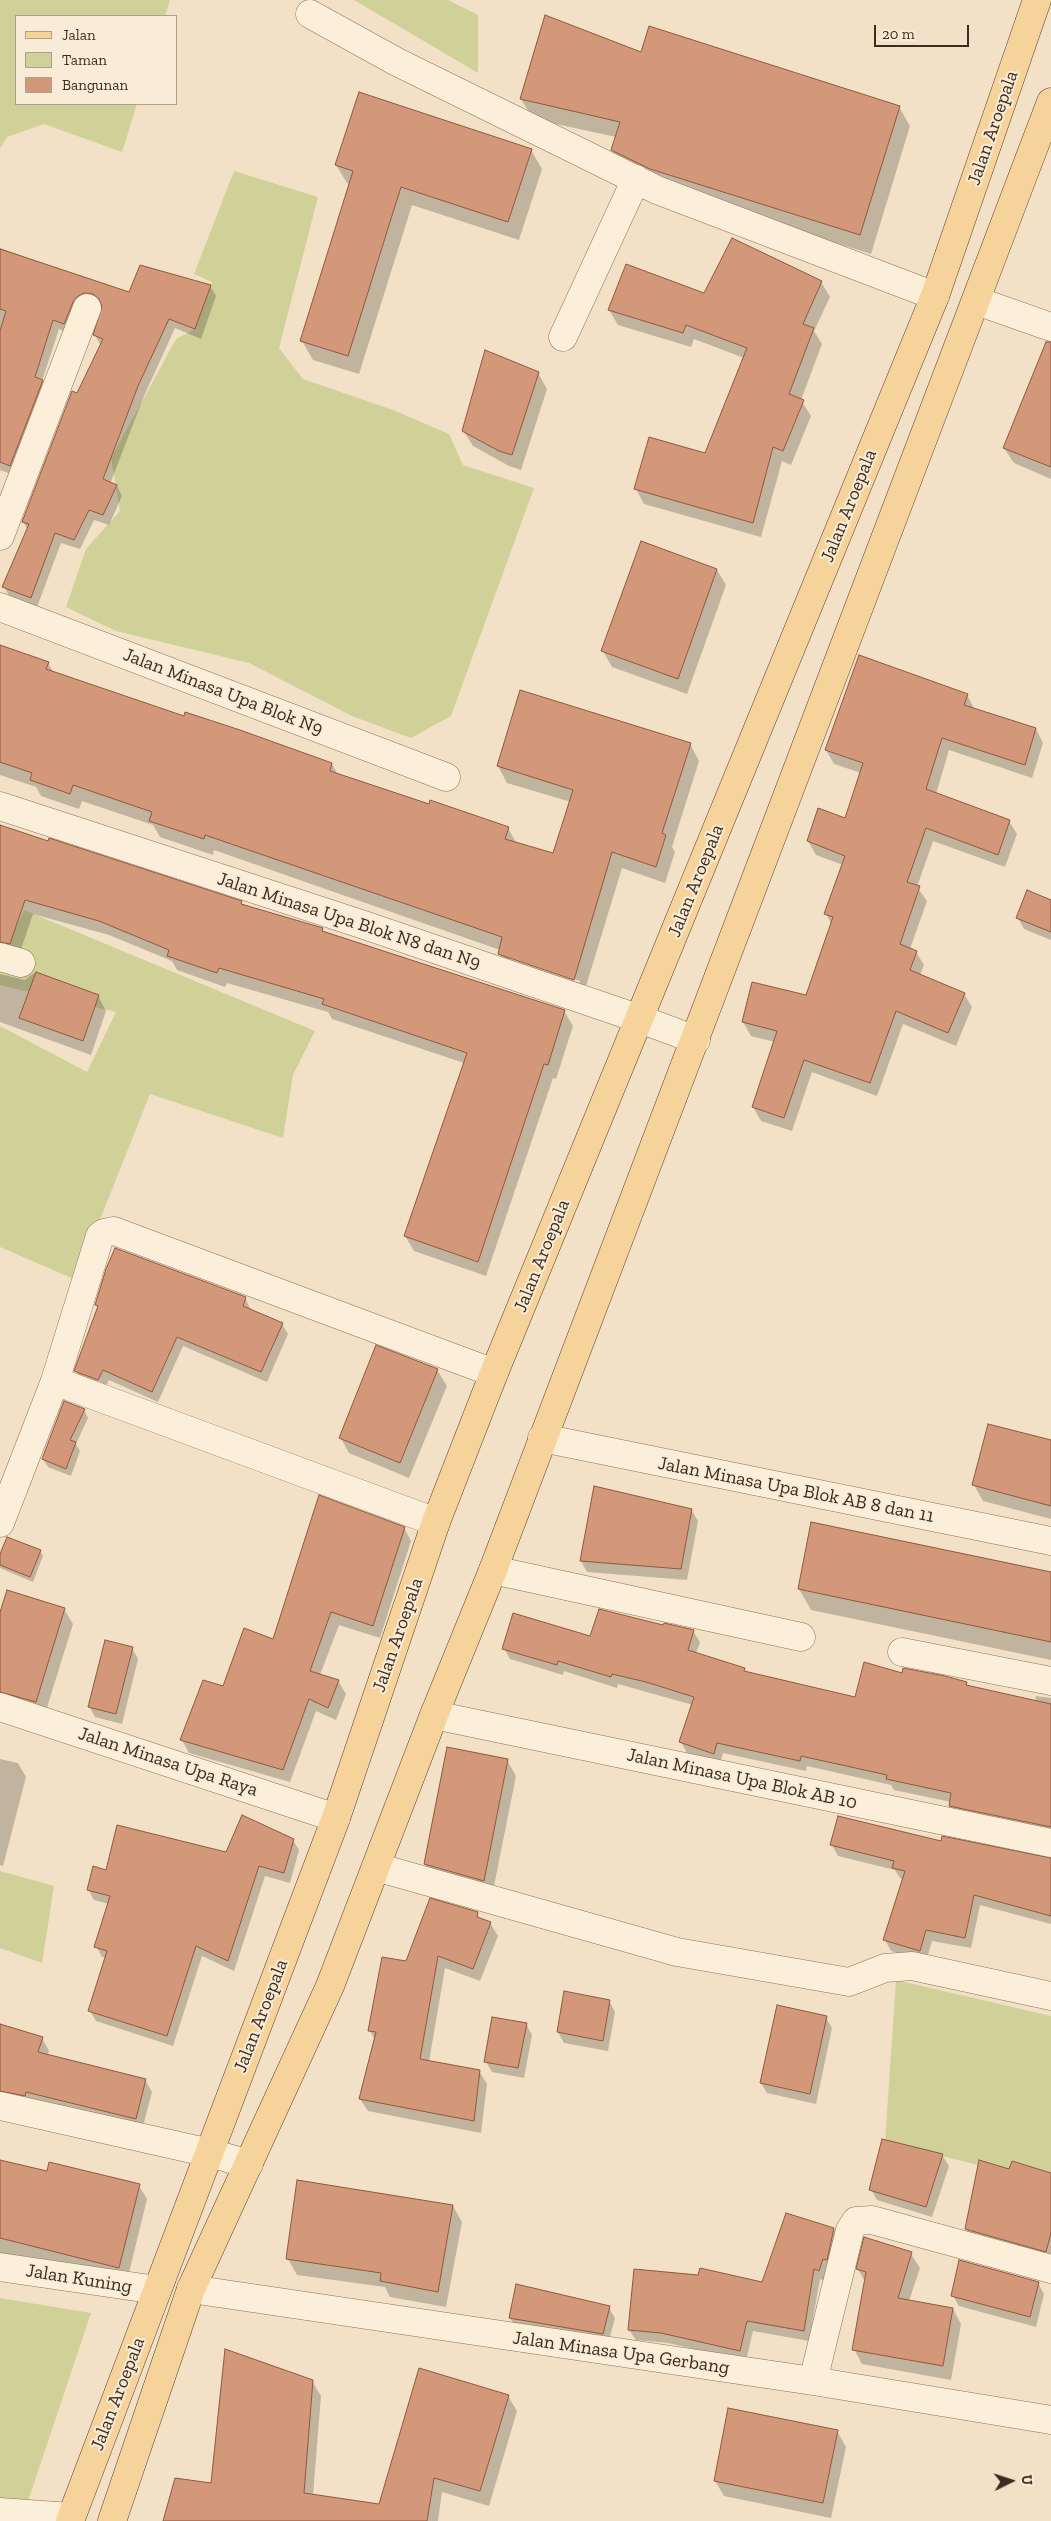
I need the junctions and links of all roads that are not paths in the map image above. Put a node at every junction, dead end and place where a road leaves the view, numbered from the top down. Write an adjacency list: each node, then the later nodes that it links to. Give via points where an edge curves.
1 (1037, 0): 5 (main road, Jalan Aroepala)
2 (310, 14): 4 (street, via 397,62)
3 (1051, 102): 6 (main road, Jalan Aroepala)
4 (636, 178): 5 (street, via 657,190); 9 (street)
5 (935, 296): 14 (main road, Jalan Aroepala)
6 (977, 301): 8 (street); 15 (main road, Jalan Aroepala)
7 (87, 308): 10 (street)
8 (1051, 327)
9 (563, 338)
10 (0, 536)
11 (0, 607): 12 (street, Jalan Minasa Upa Blok N9)
12 (446, 777)
13 (0, 806): 14 (street, Jalan Minasa Upa Blok N8 dan N9)
14 (640, 1018): 15 (street, Jalan Minasa Upa Blok N8 dan N9); 16 (main road, Jalan Aroepala)
15 (696, 1040): 18 (main road, Jalan Aroepala)
16 (494, 1373): 17 (street, via 114,1231 100,1236); 19 (main road, Jalan Aroepala)
17 (55, 1381): 19 (street); 20 (street)
18 (542, 1438): 21 (street, Jalan Minasa Upa Blok AB 8 dan 11); 22 (main road, Jalan Aroepala)
19 (436, 1522): 28 (main road, Jalan Aroepala)
20 (0, 1523)
21 (1051, 1541)
22 (493, 1570): 23 (street); 27 (main road, Jalan Aroepala)
23 (801, 1637)
24 (902, 1652): 25 (street)
25 (1051, 1681)
26 (0, 1707): 28 (street, Jalan Minasa Upa Raya)
27 (434, 1715): 29 (street, Jalan Minasa Upa Blok AB 10); 30 (main road, Jalan Aroepala)
28 (336, 1818): 33 (main road, Jalan Aroepala)
29 (1051, 1843)
30 (376, 1867): 31 (street, via 677,1952 849,1982 885,1968 912,1966); 34 (main road, Jalan Aroepala, via 330,1986)
31 (1051, 1996)
32 (0, 2106): 33 (street)
33 (210, 2152): 34 (street); 38 (main road, Jalan Aroepala)
34 (248, 2164): 37 (main road, Jalan Aroepala)
35 (0, 2267): 38 (street, Jalan Kuning)
36 (1051, 2269): 39 (street, via 872,2220 856,2221 850,2230)
37 (192, 2289): 39 (street, Jalan Minasa Upa Gerbang); 43 (main road, Jalan Aroepala)
38 (157, 2290): 42 (main road, Jalan Aroepala)
39 (813, 2382): 40 (street, Jalan Minasa Upa Gerbang)
40 (1051, 2420)
41 (0, 2512): 42 (street)
42 (70, 2519)
43 (118, 2520)

